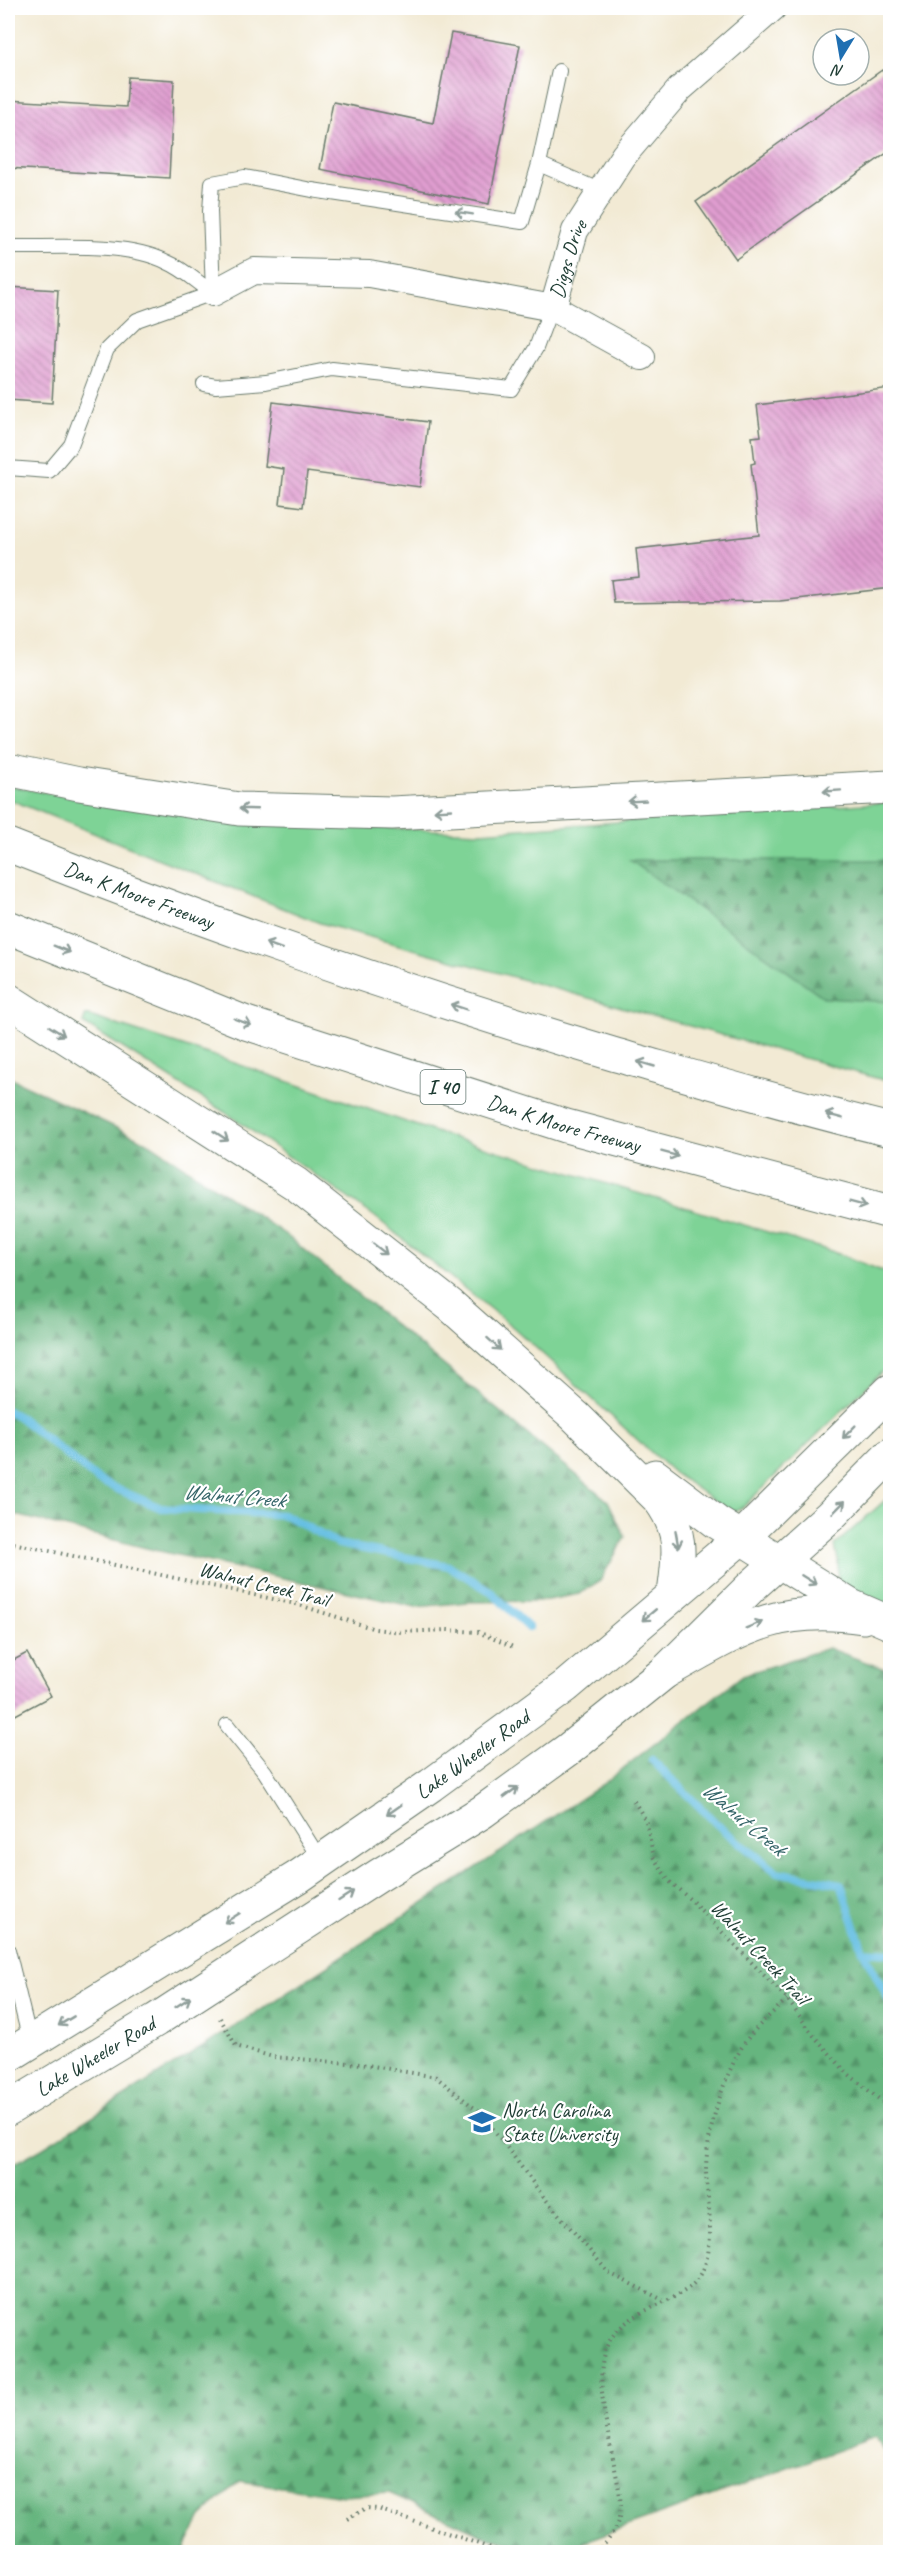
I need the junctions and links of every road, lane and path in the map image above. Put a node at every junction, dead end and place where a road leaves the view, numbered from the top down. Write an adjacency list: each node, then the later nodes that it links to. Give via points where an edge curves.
1 (773, 8): 4 (street, Diggs Drive, via 680,89 624,155)
2 (559, 71): 3 (lane)
3 (539, 164): 4 (lane); 6 (lane, one-way to 6, via 522,222 245,177 212,183)
4 (601, 191): 7 (street, Diggs Drive, via 575,231)
5 (8, 247): 6 (lane, via 121,249 153,256 170,262)
6 (213, 293): 7 (street, Diggs Drive, via 254,271 369,274); 10 (lane, via 137,320 107,350 71,445 49,471)
7 (552, 308): 8 (street); 9 (lane, via 536,348 511,389 332,369 266,382)
8 (642, 357)
9 (204, 384)
10 (8, 468)
11 (8, 769): 12 (main road, one-way to 11, via 380,813 239,809)
12 (891, 787)
13 (8, 845): 16 (main road, Dan K Moore Freeway, one-way to 13, via 666,1069 392,986 159,905)
14 (8, 927): 17 (main road, Dan K Moore Freeway / I 40, one-way to 17, via 279,1034 566,1126)
15 (8, 1000): 19 (main road, one-way to 19, via 296,1184 450,1305)
16 (891, 1130)
17 (891, 1212)
18 (891, 1391): 21 (main road, Lake Wheeler Road, one-way to 21)
19 (574, 1416): 21 (main road); 24 (main road, one-way to 24, via 671,1514 680,1547)
20 (891, 1455): 23 (main road, Lake Wheeler Road, one-way to 20)
21 (742, 1537): 23 (main road); 24 (main road, Lake Wheeler Road)
22 (8, 1542): 26 (path, Walnut Creek Trail, via 296,1604 375,1629 478,1632)
23 (780, 1562): 25 (main road, one-way to 25, via 851,1606); 27 (main road, Lake Wheeler Road)
24 (674, 1594): 30 (main road, Lake Wheeler Road, one-way to 30, via 566,1686)
25 (885, 1621): 27 (main road, one-way to 25, via 770,1619 815,1612)
26 (513, 1647)
27 (665, 1672): 36 (main road, Lake Wheeler Road, one-way to 27, via 156,2020 482,1812)
28 (227, 1725): 30 (lane, via 265,1772)
29 (634, 1801): 32 (path, Walnut Creek Trail, via 646,1821 659,1869)
30 (321, 1861): 34 (main road, Lake Wheeler Road, one-way to 34)
31 (8, 1950): 34 (lane)
32 (787, 1999): 35 (path, Walnut Creek Trail, via 846,2072); 37 (path, via 748,2038 720,2099 706,2168 710,2242 707,2259 694,2283)
33 (220, 2018): 37 (path, via 236,2046 273,2057 361,2064 436,2077 483,2115 609,2273)
34 (19, 2050)
35 (891, 2108)
36 (8, 2109)
37 (663, 2300): 40 (path, via 626,2323 606,2348 601,2381 621,2505 614,2534)
38 (347, 2518): 39 (path, via 366,2508 378,2509)
39 (502, 2553)
40 (596, 2553)

